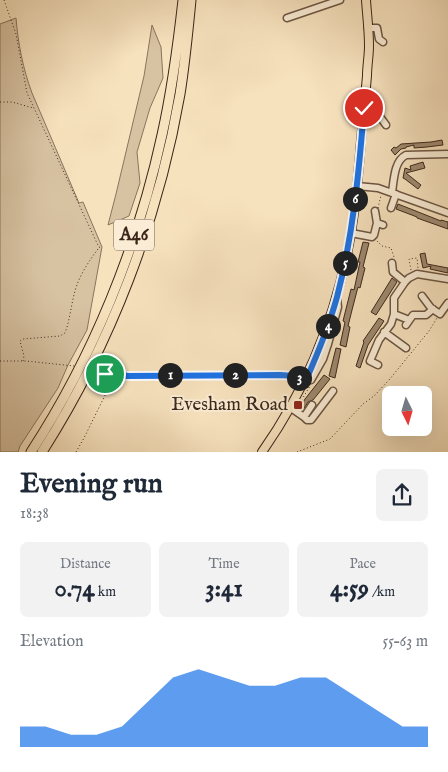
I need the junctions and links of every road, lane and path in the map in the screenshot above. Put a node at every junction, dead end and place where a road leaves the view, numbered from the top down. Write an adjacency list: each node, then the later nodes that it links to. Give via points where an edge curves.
1 (4, 0): 10 (path, via 16,34 27,93)
2 (183, 0): 47 (highway, A46, via 162,136 119,279 62,399)
3 (191, 0): 48 (highway, A46, via 180,93 171,137 129,281 71,403)
4 (340, 0): 6 (street)
5 (366, 0): 7 (main road)
6 (287, 18)
7 (368, 28): 8 (street, via 377,28); 11 (main road)
8 (383, 42)
9 (0, 102): 10 (path)
10 (34, 108): 22 (path)
11 (364, 108): 12 (street, via 374,110); 14 (main road)
12 (386, 125)
13 (448, 154): 16 (street, via 402,157)
14 (357, 186): 15 (street); 20 (main road)
15 (383, 190): 16 (street); 19 (path)
16 (394, 193): 17 (street); 18 (street)
17 (391, 208)
18 (448, 213)
19 (378, 219): 21 (street)
20 (351, 233): 21 (street); 42 (main road, via 320,357)
21 (372, 237): 24 (path, via 380,245 391,248)
22 (99, 247): 23 (path); 36 (path, via 75,290 65,334 23,339 20,341)
23 (102, 248)
24 (393, 263): 28 (street, via 393,272)
25 (419, 274): 26 (street); 26 (path, via 417,258 409,259); 27 (street)
26 (412, 276): 28 (street)
27 (448, 279)
28 (405, 282): 32 (street, via 394,298)
29 (422, 296): 31 (street)
30 (448, 303): 33 (street)
31 (432, 309): 32 (street, via 426,315 409,320); 33 (street)
32 (394, 314): 34 (street)
33 (440, 314): 51 (path, via 389,380 330,439)
34 (384, 332): 35 (street); 38 (street, via 370,361)
35 (406, 348)
36 (23, 361): 37 (path); 39 (path)
37 (0, 362)
38 (378, 365)
39 (74, 366)
40 (96, 372): 41 (path)
41 (116, 373): 42 (path, via 127,376 280,375); 49 (path)
42 (310, 380): 45 (main road); 45 (path)
43 (333, 391): 46 (street, via 311,420)
44 (312, 405): 46 (street)
45 (293, 409): 46 (street); 50 (main road)
46 (304, 417)
47 (31, 452)
48 (42, 452)
49 (76, 452)
50 (262, 452)
51 (297, 452)

